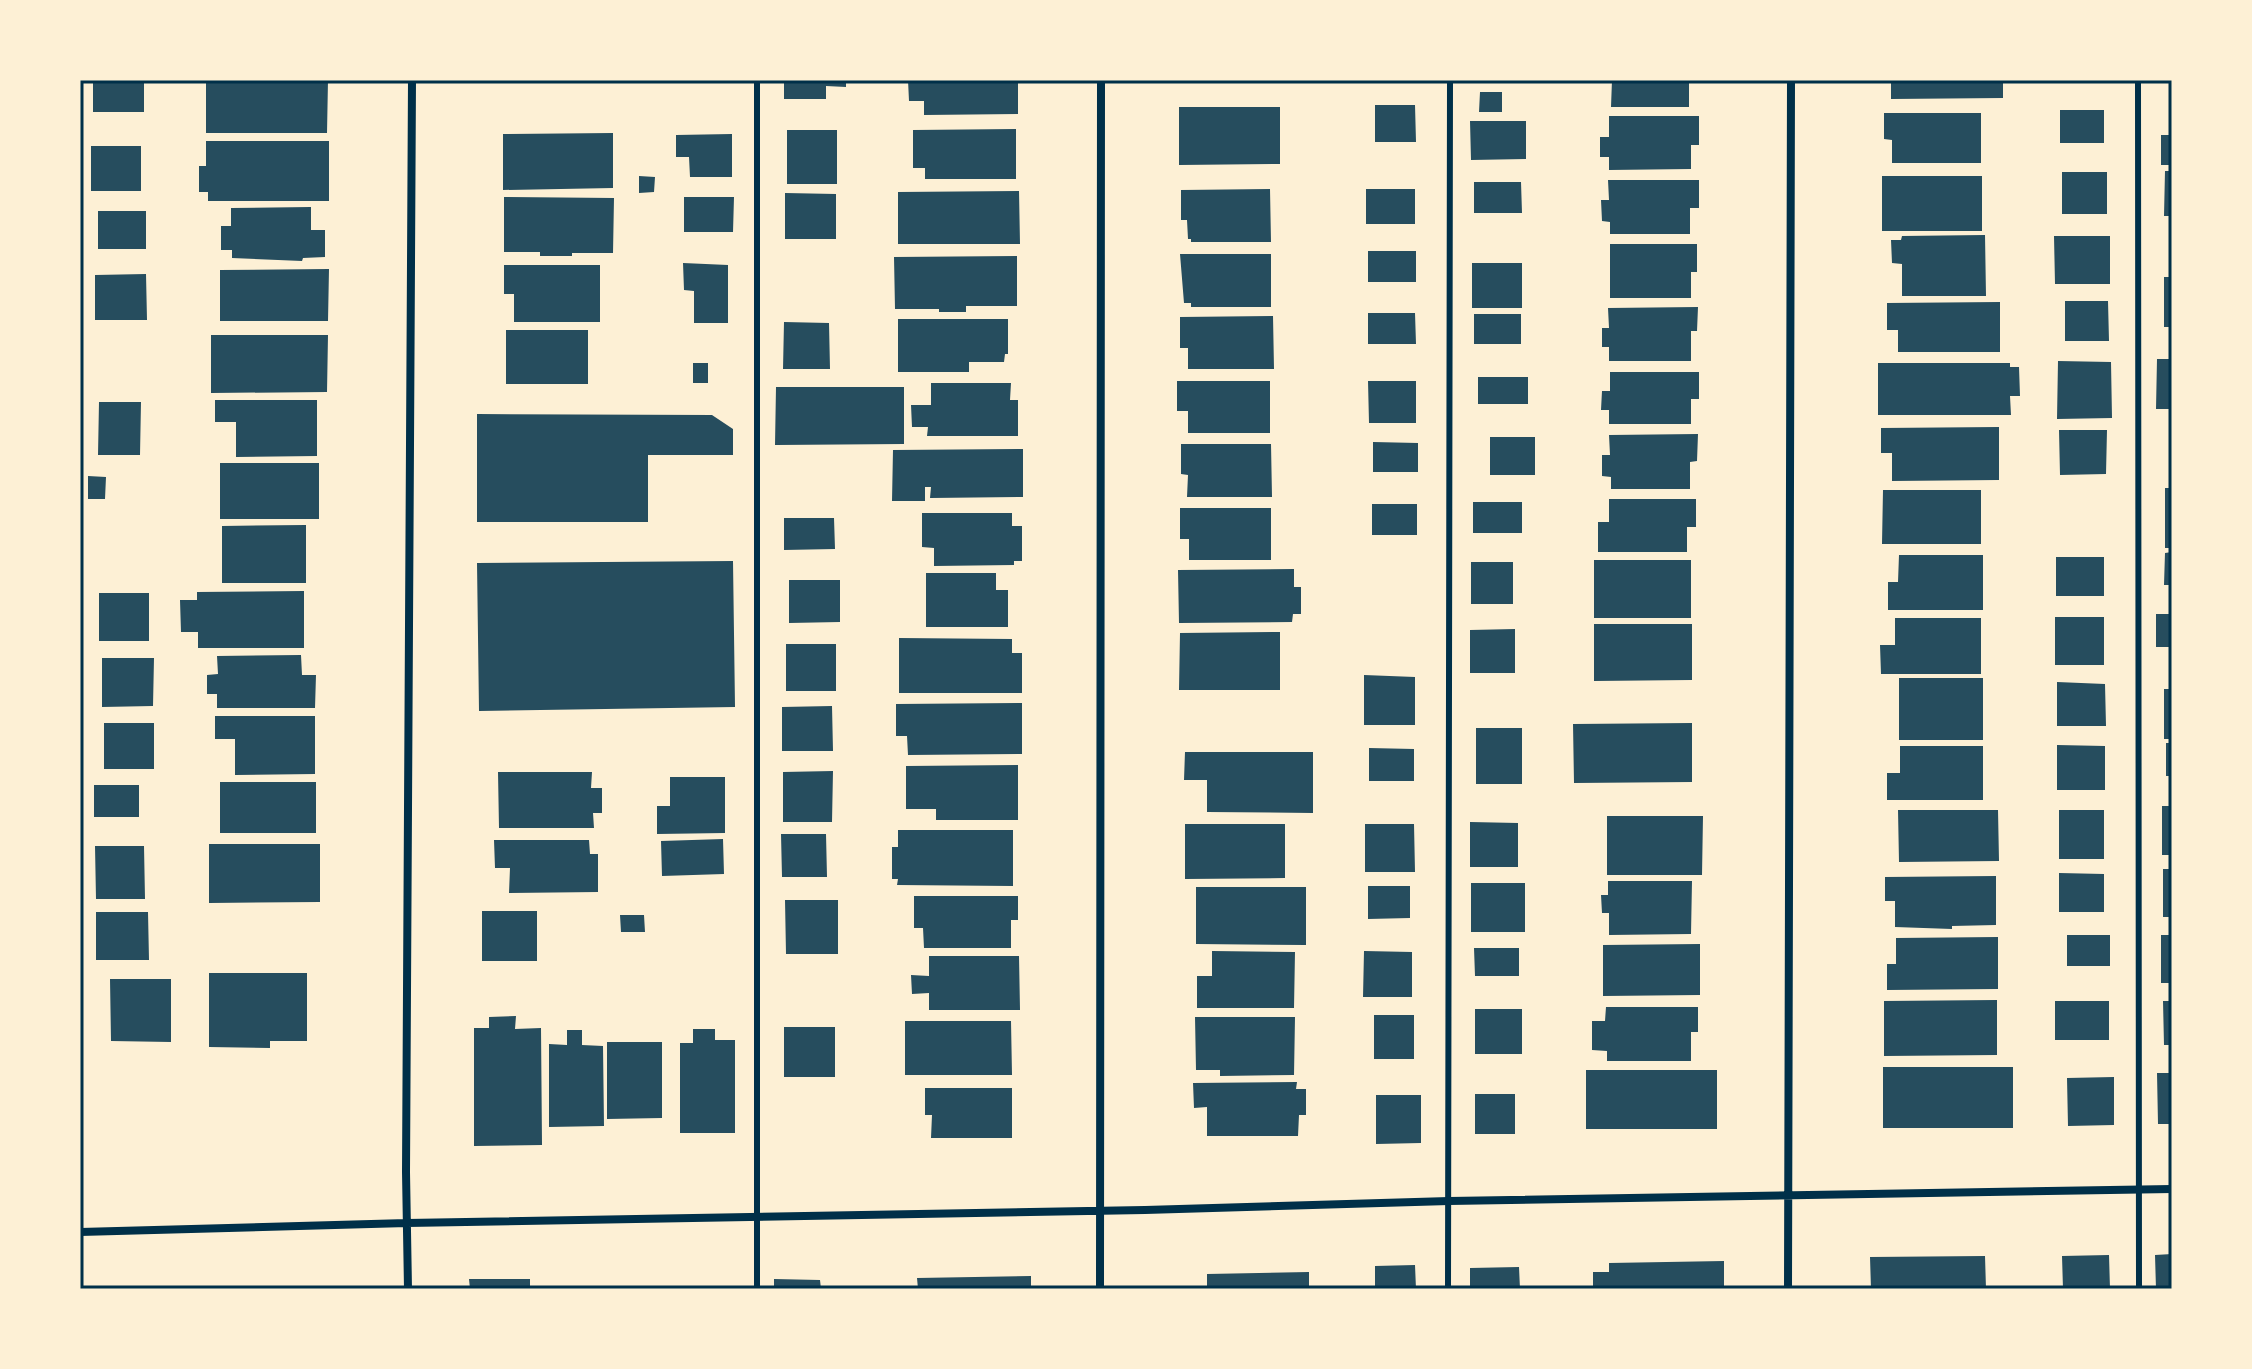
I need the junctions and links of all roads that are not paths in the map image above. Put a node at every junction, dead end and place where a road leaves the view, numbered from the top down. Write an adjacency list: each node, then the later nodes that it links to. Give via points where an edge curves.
1 (412, 80): 13 (street)
2 (757, 80): 12 (lane)
3 (1101, 80): 11 (street)
4 (1450, 80): 10 (lane)
5 (1791, 80): 9 (street)
6 (2138, 80): 8 (lane)
7 (2172, 1189): 8 (street)
8 (2139, 1190): 9 (street); 20 (lane)
9 (1788, 1195): 10 (street); 19 (street)
10 (1449, 1201): 11 (street); 18 (lane)
11 (1099, 1210): 12 (street); 17 (street)
12 (757, 1218): 13 (street); 16 (lane)
13 (407, 1223): 14 (street); 15 (street)
14 (80, 1232)
15 (408, 1289)
16 (757, 1289)
17 (1100, 1289)
18 (1448, 1289)
19 (1788, 1289)
20 (2139, 1289)

